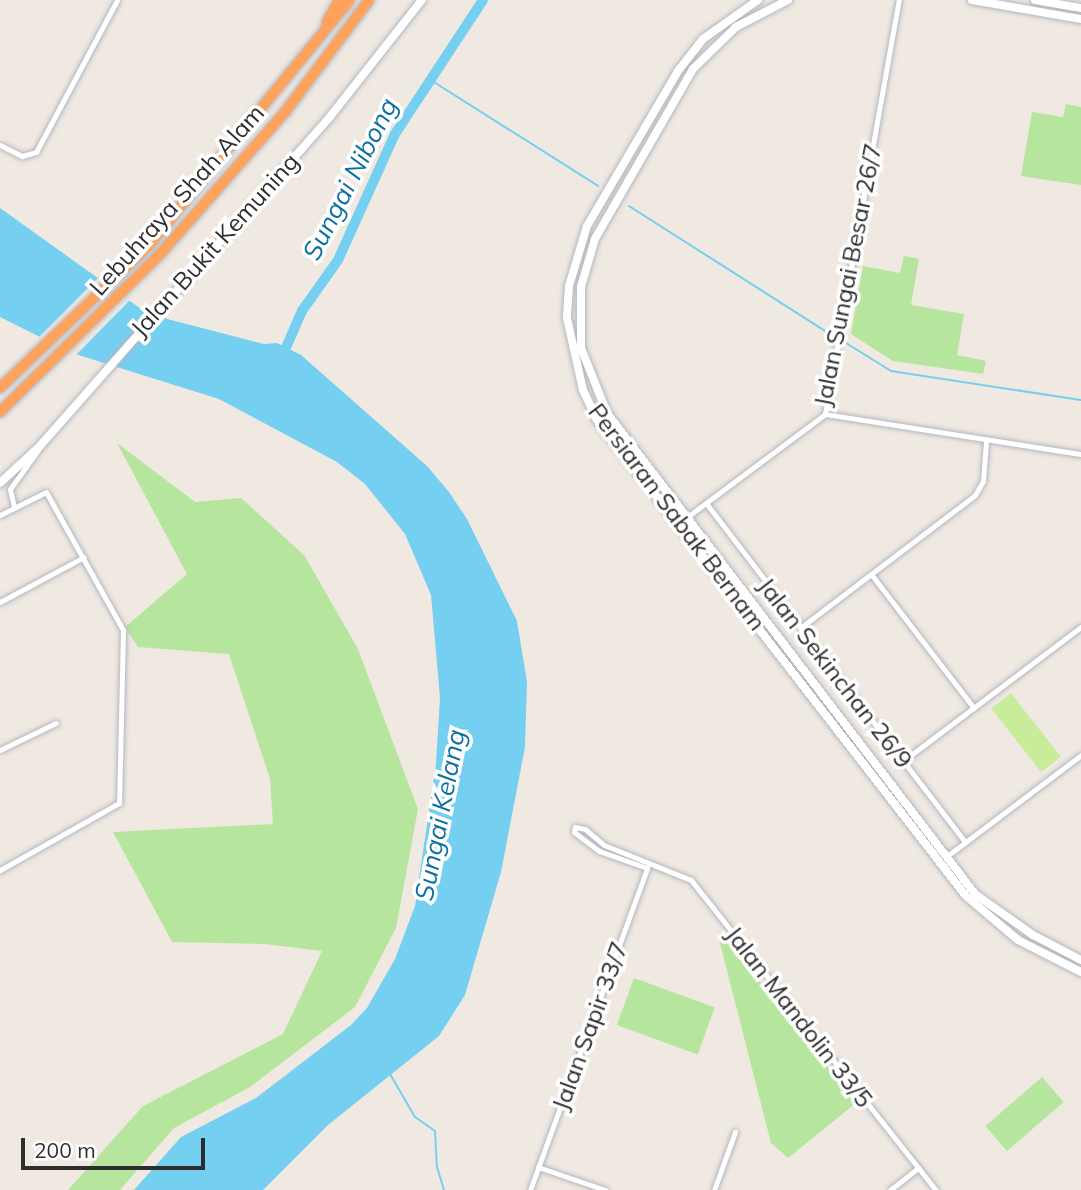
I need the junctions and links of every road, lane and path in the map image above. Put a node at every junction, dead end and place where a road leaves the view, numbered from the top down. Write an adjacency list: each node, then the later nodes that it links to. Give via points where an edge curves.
1 (117, 0): 15 (street, via 36,152 28,156)
2 (338, 0): 14 (highway)
3 (350, 0): 14 (highway, Lebuhraya Shah Alam)
4 (422, 0): 20 (street, Jalan Bukit Kemuning, via 329,118)
5 (758, 0): 27 (street, Persiaran Sabak Bernam, via 703,39 678,71 587,226 569,286 570,340 583,390 597,420)
6 (788, 0): 11 (street, Persiaran Sabak Bernam)
7 (900, 0): 18 (street, Jalan Sungai Besar 26/7)
8 (972, 0): 13 (street)
9 (1035, 0): 12 (street)
10 (368, 2): 17 (highway, Lebuhraya Shah Alam, via 285,112 162,252)
11 (769, 4): 26 (street, Persiaran Sabak Bernam, via 721,38 693,69 600,229 581,287 581,348 593,386 607,413)
12 (1081, 8)
13 (1081, 19)
14 (311, 50): 16 (highway, Lebuhraya Shah Alam, via 150,244)
15 (0, 145)
16 (0, 388)
17 (0, 412)
18 (825, 414): 19 (street); 23 (street, Jalan Sungai Besar 26/7)
19 (986, 441): 21 (street); 29 (street, via 983,481 975,495)
20 (39, 447): 22 (street, Jalan Bukit Kemuning); 24 (street, via 34,461 10,489)
21 (1081, 454)
22 (0, 483)
23 (706, 503): 26 (street, Jalan Sungai Besar 26/7); 32 (street, Jalan Sekinchan 26/9)
24 (14, 507): 25 (street); 28 (street, via 46,492)
25 (0, 515)
26 (688, 517): 27 (street, Jalan Sungai Besar 26/7); 39 (street, Persiaran Sabak Bernam)
27 (679, 523): 43 (street, Persiaran Sabak Bernam, via 966,897 1018,940)
28 (84, 556): 30 (street); 41 (street, via 123,630 119,803)
29 (871, 575): 32 (street); 33 (street)
30 (0, 602)
31 (1081, 627): 33 (street)
32 (800, 628): 37 (street, Jalan Sekinchan 26/9)
33 (974, 708): 37 (street)
34 (56, 723): 35 (street)
35 (0, 750)
36 (1081, 755): 38 (street)
37 (903, 761): 38 (street, Jalan Sekinchan 26/9)
38 (965, 842): 39 (street)
39 (947, 856): 42 (street, Persiaran Sabak Bernam, via 991,908)
40 (648, 865): 40 (street, via 599,851 578,835 575,827); 45 (street, Jalan Sapir 33/7); 46 (street, Jalan Mandolin 33/5, via 691,880)
41 (0, 870)
42 (1081, 960)
43 (1081, 972)
44 (735, 1132): 49 (street)
45 (538, 1167): 47 (street, Jalan Sapir 33/7); 48 (street)
46 (918, 1167): 50 (street); 51 (street, Jalan Mandolin 33/5)
47 (530, 1190)
48 (605, 1190)
49 (714, 1190)
50 (890, 1190)
51 (936, 1190)

